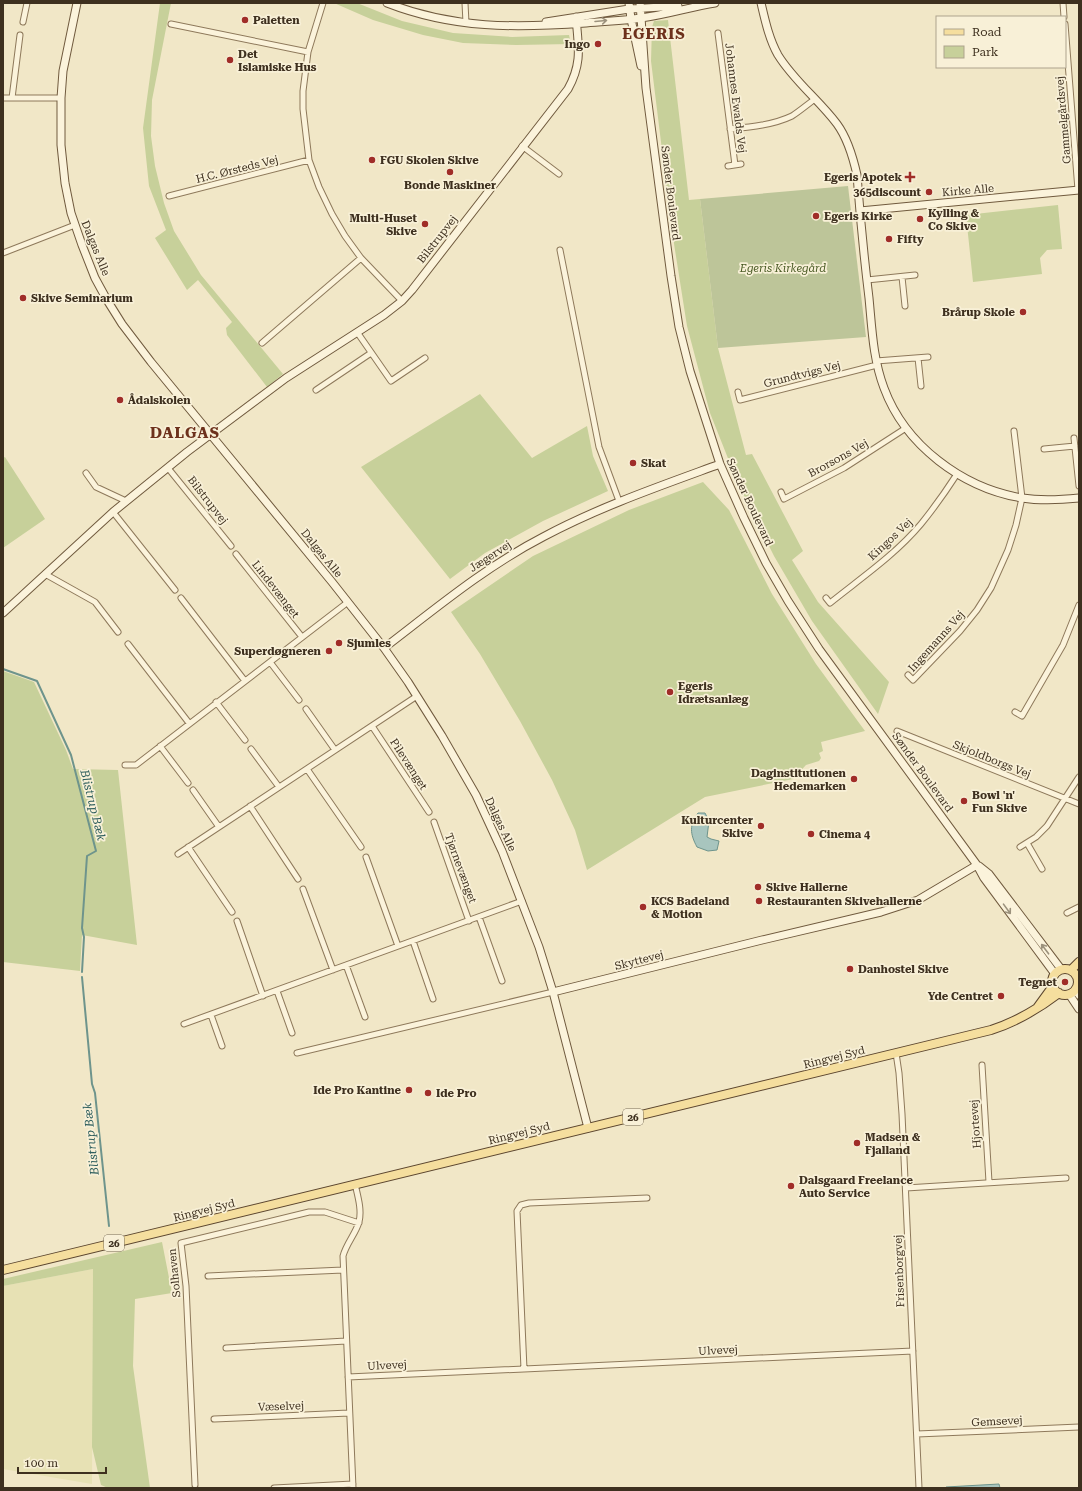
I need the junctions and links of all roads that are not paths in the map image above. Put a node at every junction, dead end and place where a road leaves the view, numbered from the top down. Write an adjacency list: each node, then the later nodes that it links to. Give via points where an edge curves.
1 (27, 3): 16 (street)
2 (77, 3): 26 (street, Dalgas Alle, via 63,71)
3 (323, 3): 22 (street)
4 (387, 3): 17 (street, via 437,18)
5 (465, 3): 17 (street)
6 (715, 3): 11 (street)
7 (761, 3): 27 (street, via 769,35 777,53)
8 (1063, 3): 12 (street)
9 (640, 5): 10 (street); 11 (street); 13 (street, Sønder Boulevard)
10 (629, 6): 14 (street, Sønder Boulevard); 15 (street)
11 (695, 6): 13 (street)
12 (1064, 16)
13 (642, 18): 14 (street); 23 (street, Sønder Boulevard)
14 (630, 19): 15 (street, one-way to 14); 23 (street, Sønder Boulevard)
15 (576, 20): 17 (street, via 540,26); 29 (street, Bilstrupvej, via 579,59 577,70 568,88)
16 (23, 22)
17 (466, 23)
18 (172, 24): 22 (street)
19 (718, 33): 28 (street, Johannes Ewalds Vej)
20 (20, 35): 25 (street)
21 (1066, 36): 35 (street, Gammelgårdsvej)
22 (308, 52): 30 (street, via 303,109)
23 (646, 88): 63 (street, Sønder Boulevard, via 670,276 701,407)
24 (3, 98): 25 (street)
25 (12, 98): 26 (street)
26 (61, 98): 38 (street, Dalgas Alle, via 62,162 68,202)
27 (815, 99): 28 (street, via 782,120); 37 (street, via 838,125 853,157)
28 (730, 130): 32 (street, Johannes Ewalds Vej)
29 (522, 146): 34 (street); 45 (street, Bilstrupvej)
30 (309, 160): 36 (street, H.C. Ørsteds Vej); 41 (street, via 332,214)
31 (741, 164): 32 (street)
32 (735, 165): 33 (street)
33 (728, 166)
34 (559, 174)
35 (1079, 190): 37 (street, Kirke Alle)
36 (169, 196)
37 (860, 211): 44 (street)
38 (75, 225): 40 (street); 59 (street, Dalgas Alle, via 106,300 151,362)
39 (560, 250): 72 (street, via 598,448)
40 (3, 253)
41 (361, 258): 45 (street); 48 (street)
42 (915, 276): 43 (street)
43 (902, 277): 44 (street); 46 (street)
44 (867, 280): 53 (street)
45 (402, 301): 47 (street, Bilstrupvej)
46 (905, 306)
47 (357, 332): 49 (street); 59 (street, Bilstrupvej, via 255,400)
48 (262, 343)
49 (371, 353): 51 (street, via 391,381); 55 (street)
50 (928, 357): 52 (street)
51 (425, 358)
52 (918, 358): 53 (street); 54 (street)
53 (876, 363): 56 (street, Grundtvigs Vej, via 740,400); 57 (street, via 884,388)
54 (921, 386)
55 (316, 390)
56 (738, 392)
57 (906, 428): 66 (street, via 936,460); 68 (street, Brorsons Vej, via 844,468 784,498)
58 (1014, 431): 69 (street)
59 (212, 435): 64 (street, Bilstrupvej); 80 (street, Dalgas Alle)
60 (1074, 438): 61 (street)
61 (1075, 446): 62 (street); 67 (street)
62 (1044, 449)
63 (720, 464): 72 (street, Jægervej); 120 (street, Sønder Boulevard, via 766,563 819,649)
64 (168, 468): 71 (street, Bilstrupvej); 74 (street, Bilstrupvej)
65 (86, 473): 71 (street, via 96,487)
66 (957, 474): 69 (street, via 995,492); 79 (street, Kingos Vej, via 920,525 901,545 830,603)
67 (1079, 486)
68 (781, 492)
69 (1022, 498): 70 (street); 88 (street, Ingemanns Vej, via 1008,550 991,588 977,610 913,680)
70 (1079, 498)
71 (126, 501): 73 (street, Bilstrupvej)
72 (619, 501): 86 (street, Jægervej, via 543,536 504,559)
73 (113, 512): 76 (street, Bilstrupvej); 77 (street)
74 (231, 546)
75 (236, 554): 84 (street, Lindevænget)
76 (45, 574): 82 (street, Bilstrupvej); 83 (street, via 95,602)
77 (175, 590)
78 (181, 598): 89 (street)
79 (826, 598)
80 (348, 602): 84 (street); 86 (street, Dalgas Alle)
81 (1079, 605): 94 (street, via 1063,645 1022,716)
82 (3, 613)
83 (118, 632)
84 (302, 638): 87 (street)
85 (128, 644): 95 (street)
86 (384, 648): 90 (street, Dalgas Alle)
87 (270, 662): 89 (street); 91 (street)
88 (908, 675)
89 (245, 681): 92 (street)
90 (417, 696): 96 (street); 124 (street, Dalgas Alle, via 476,795)
91 (300, 700)
92 (216, 702): 95 (street); 98 (street)
93 (306, 709): 101 (street)
94 (1015, 712)
95 (189, 723): 99 (street)
96 (372, 726): 101 (street); 111 (street, Pilevænget)
97 (898, 731): 108 (street, Skjoldborgs Vej)
98 (245, 740)
99 (160, 746): 102 (street, via 136,765); 105 (street)
100 (251, 749): 106 (street)
101 (335, 750): 103 (street)
102 (125, 765)
103 (307, 769): 106 (street); 116 (street)
104 (1079, 777): 108 (street)
105 (188, 782)
106 (279, 787): 110 (street)
107 (193, 790): 113 (street)
108 (1065, 799): 109 (street, Skjoldborgs Vej); 114 (street, via 1047,826)
109 (1079, 804)
110 (250, 806): 113 (street); 122 (street)
111 (429, 812)
112 (434, 822): 130 (street, Tjørnevænget)
113 (219, 827): 115 (street)
114 (1027, 843): 117 (street); 121 (street)
115 (188, 847): 118 (street); 126 (street)
116 (361, 847)
117 (1020, 847)
118 (178, 854)
119 (366, 857): 132 (street)
120 (977, 865): 136 (street, Sønder Boulevard, via 984,878); 141 (street, Skyttevej, via 918,900 881,912)
121 (1042, 869)
122 (298, 879)
123 (303, 889): 135 (street)
124 (522, 901): 128 (street, Tjørnevænget); 141 (street, Dalgas Alle)
125 (1079, 907): 127 (street)
126 (232, 912)
127 (1066, 913)
128 (479, 917): 130 (street, Tjørnevænget); 138 (street, Tjørnevænget)
129 (237, 921): 144 (street)
130 (469, 921): 131 (street, Tjørnevænget)
131 (413, 941): 132 (street, Tjørnevænget); 145 (street)
132 (398, 946): 134 (street, Tjørnevænget)
133 (1079, 962): 137 (main road)
134 (346, 965): 135 (street, Tjørnevænget); 149 (street)
135 (333, 970): 140 (street, Tjørnevænget)
136 (1058, 972): 137 (main road); 139 (main road, 26, via 1052,980)
137 (1075, 972): 143 (main road, via 1078,982)
138 (502, 981)
139 (1053, 986): 142 (main road); 146 (main road, Ringvej Syd / 26)
140 (277, 991): 144 (street, Tjørnevænget); 151 (street)
141 (553, 992): 154 (street, Skyttevej); 156 (street, Dalgas Alle)
142 (1059, 993): 143 (main road); 146 (main road, Ringvej Syd / 26, via 1042,1007)
143 (1074, 993): 147 (street)
144 (263, 996): 148 (street, Tjørnevænget)
145 (433, 999)
146 (1036, 1008): 153 (main road, Ringvej Syd / 26, via 1022,1018 991,1030)
147 (1079, 1008)
148 (211, 1015): 150 (street, Tjørnevænget); 152 (street)
149 (365, 1017)
150 (184, 1024)
151 (292, 1033)
152 (222, 1046)
153 (896, 1053): 156 (main road, Ringvej Syd / 26); 160 (street, Frisenborgvej)
154 (297, 1054)
155 (982, 1065): 158 (street, Hjortevej)
156 (588, 1128): 159 (main road, Ringvej Syd / 26)
157 (1066, 1178): 158 (street)
158 (989, 1182): 160 (street)
159 (356, 1184): 162 (street, via 360,1205); 163 (main road, Ringvej Syd / 26)
160 (906, 1188): 168 (street, Frisenborgvej)
161 (647, 1198): 169 (street, via 529,1203 521,1205 516,1211)
162 (359, 1223): 164 (street, via 346,1246); 175 (street, Solhaven, via 325,1212 309,1212 180,1243 186,1286)
163 (3, 1270)
164 (343, 1270): 165 (street); 166 (street)
165 (208, 1276)
166 (346, 1341): 167 (street); 170 (street)
167 (226, 1348)
168 (913, 1351): 169 (street, Ulvevej); 174 (street, Frisenborgvej)
169 (524, 1369): 170 (street, Ulvevej)
170 (348, 1377): 171 (street)
171 (350, 1413): 172 (street, Væselvej); 176 (street)
172 (214, 1419)
173 (1079, 1427): 174 (street, Gemsevej)
174 (916, 1434): 178 (street, Frisenborgvej)
175 (195, 1485)
176 (353, 1486): 177 (street)
177 (274, 1488)
178 (919, 1488)

